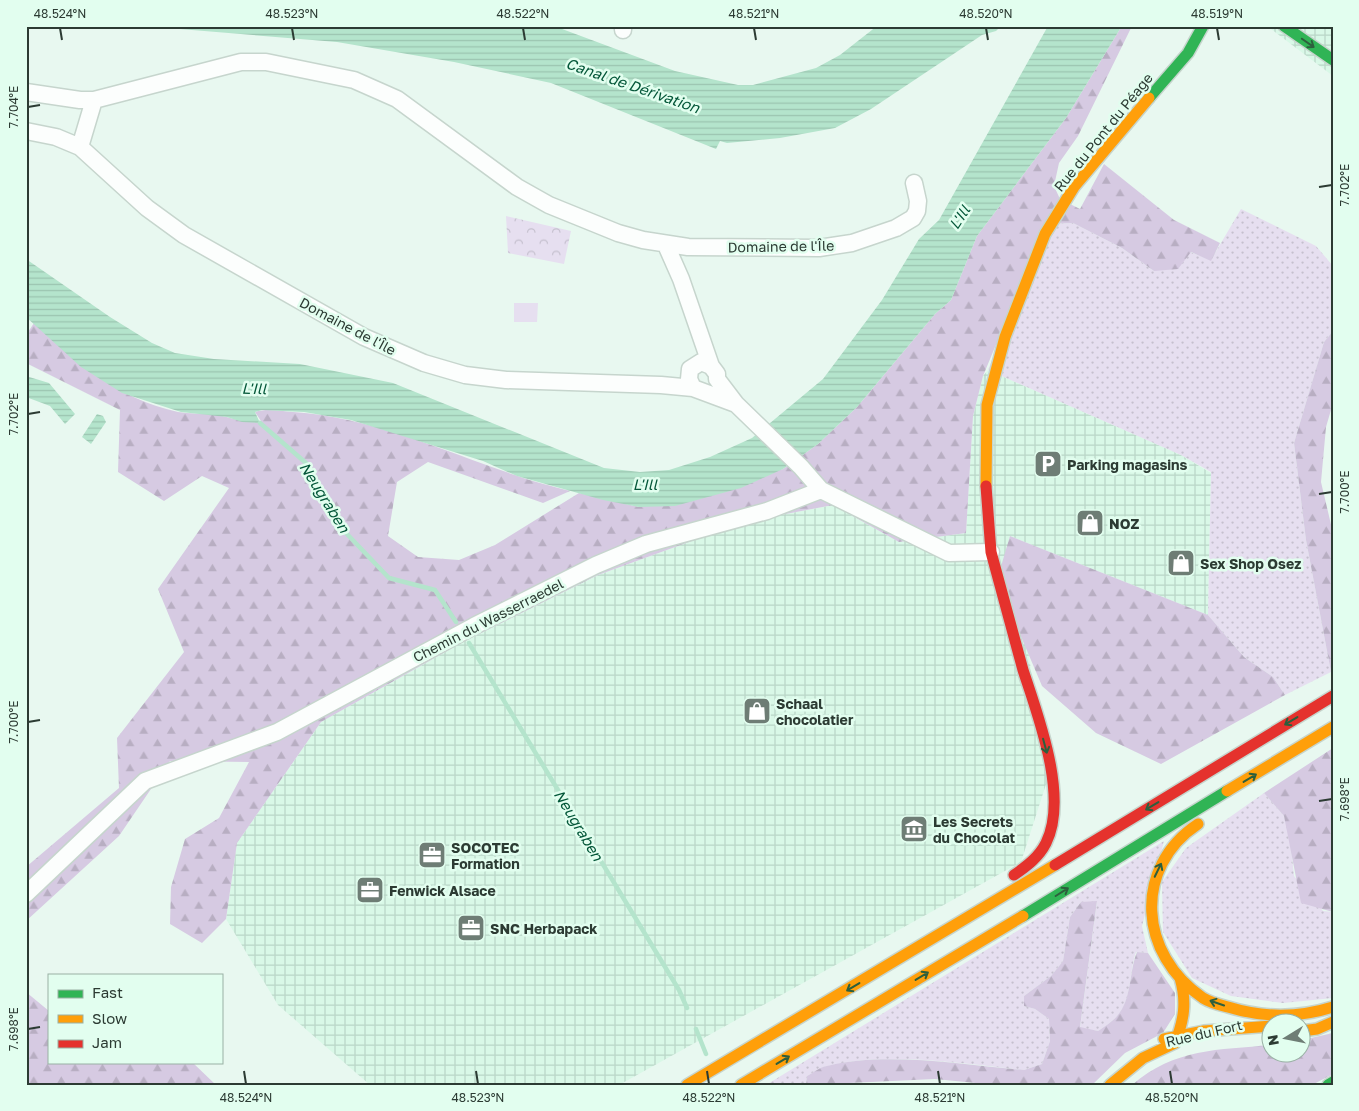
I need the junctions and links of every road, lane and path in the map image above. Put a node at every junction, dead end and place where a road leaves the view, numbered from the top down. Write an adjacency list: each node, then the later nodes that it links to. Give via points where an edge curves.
1 (1203, 26): 12 (main road, Rue du Pont du Péage, via 1188,54 1074,187 1045,234 1005,337 987,405 985,473)
2 (1284, 26): 3 (main road, one-way to 3)
3 (1333, 60)
4 (26, 92): 5 (street, Domaine de l'Île)
5 (94, 100): 7 (street); 9 (street, Domaine de l'Île, via 241,62 266,62 354,80 397,99 531,195 600,227)
6 (26, 131): 7 (street, Domaine de l'Île, via 56,137)
7 (80, 147): 10 (street, Domaine de l'Île, via 147,208 184,235 364,337 424,363 465,375 506,380 661,384)
8 (914, 183): 9 (street, Domaine de l'Île, via 918,211 913,218 852,243 797,248)
9 (666, 245): 10 (street, via 700,334)
10 (702, 377): 11 (street, via 736,404)
11 (821, 490): 12 (street, via 950,552); 16 (street, Chemin du Wasserraedel, via 767,511 646,544 596,565 474,626 278,732 145,781)
12 (991, 552): 17 (main road, Rue du Pont du Péage, one-way to 17, via 1048,759 1053,814 1050,835 1039,855 1001,884)
13 (1333, 696): 17 (main road, one-way to 17)
14 (1333, 727): 15 (main road, one-way to 14)
15 (1208, 803): 18 (main road, one-way to 15, via 1155,939 1150,903 1153,880 1172,845 1201,821); 31 (main road, one-way to 15)
16 (26, 894)
17 (985, 908): 30 (main road, one-way to 30)
18 (1180, 978): 19 (main road, one-way to 18, via 1274,1017 1242,1012 1205,999); 25 (main road, via 1186,995 1186,1015)
19 (1333, 1007)
20 (1333, 1016): 21 (main road)
21 (1312, 1020)
22 (1333, 1022): 24 (main road)
23 (1262, 1027): 25 (main road, Rue du Fort)
24 (1312, 1030)
25 (1178, 1036): 32 (main road, Rue du Fort, via 1165,1038 1130,1056); 33 (main road, via 1175,1043 1143,1058)
26 (1262, 1036): 27 (main road, Rue du Fort)
27 (1223, 1042)
28 (1183, 1051): 34 (main road, Rue du Fort, via 1158,1059 1133,1073)
29 (1333, 1082): 35 (main road)
30 (687, 1085)
31 (741, 1085)
32 (1100, 1085)
33 (1110, 1085)
34 (1121, 1085)
35 (1328, 1085)

